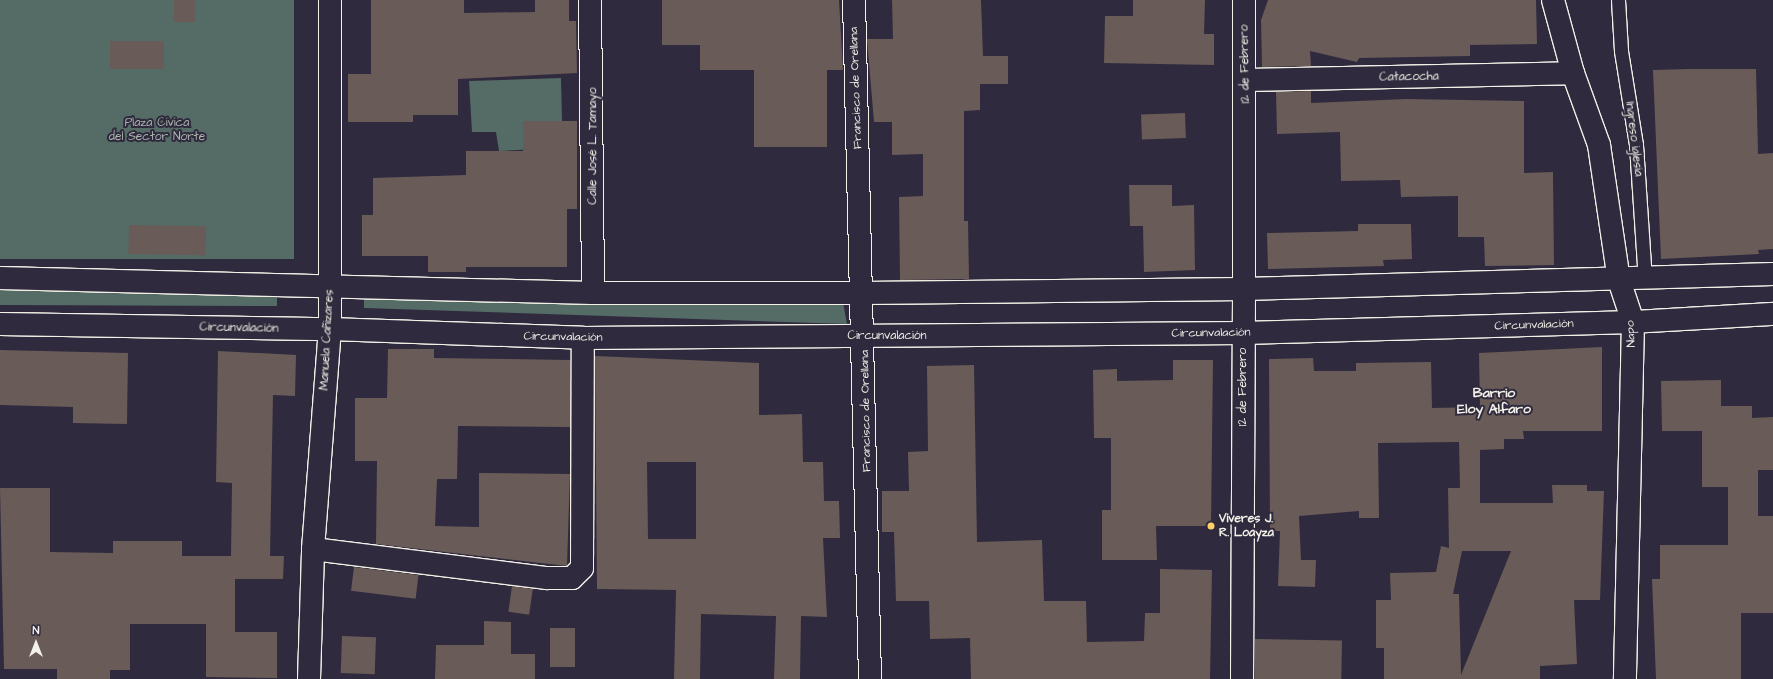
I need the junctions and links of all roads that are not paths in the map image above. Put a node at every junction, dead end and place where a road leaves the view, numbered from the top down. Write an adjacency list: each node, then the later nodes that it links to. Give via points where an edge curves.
1 (330, 0): 13 (street, Manuela Cañizares)
2 (590, 0): 15 (street, Calle José L. Tamayo)
3 (854, 0): 16 (street, Francisco de Orellana)
4 (1244, 0): 8 (street, 12 de Febrero)
5 (1553, 0): 7 (street, Napo)
6 (1618, 0): 11 (lane, Ingreso iglesia, via 1620,51 1636,145)
7 (1573, 73): 8 (street, Catacocha); 12 (street, Napo, via 1599,145)
8 (1246, 80): 14 (street, 12 de Febrero)
9 (1773, 274): 11 (street)
10 (0, 278): 13 (street)
11 (1645, 279): 12 (street)
12 (1619, 280): 14 (street); 18 (street, Napo)
13 (330, 285): 15 (street); 20 (street, Manuela Cañizares)
14 (1244, 289): 16 (street); 21 (street, 12 de Febrero)
15 (593, 293): 16 (street)
16 (862, 293): 22 (street, Francisco de Orellana)
17 (1773, 314): 18 (street, Circunvalación)
18 (1633, 322): 21 (street, Circunvalación); 28 (street, Napo)
19 (0, 324): 20 (street, Circunvalación)
20 (330, 329): 23 (street, Circunvalación); 24 (street, Manuela Cañizares)
21 (1243, 333): 22 (street, Circunvalación); 27 (street, 12 de Febrero)
22 (864, 336): 23 (street, Circunvalación); 26 (street, Francisco de Orellana)
23 (583, 338): 24 (street, via 582,568 572,578 546,578)
24 (313, 549): 25 (street, Manuela Cañizares)
25 (309, 679)
26 (870, 679)
27 (1242, 679)
28 (1625, 679)

